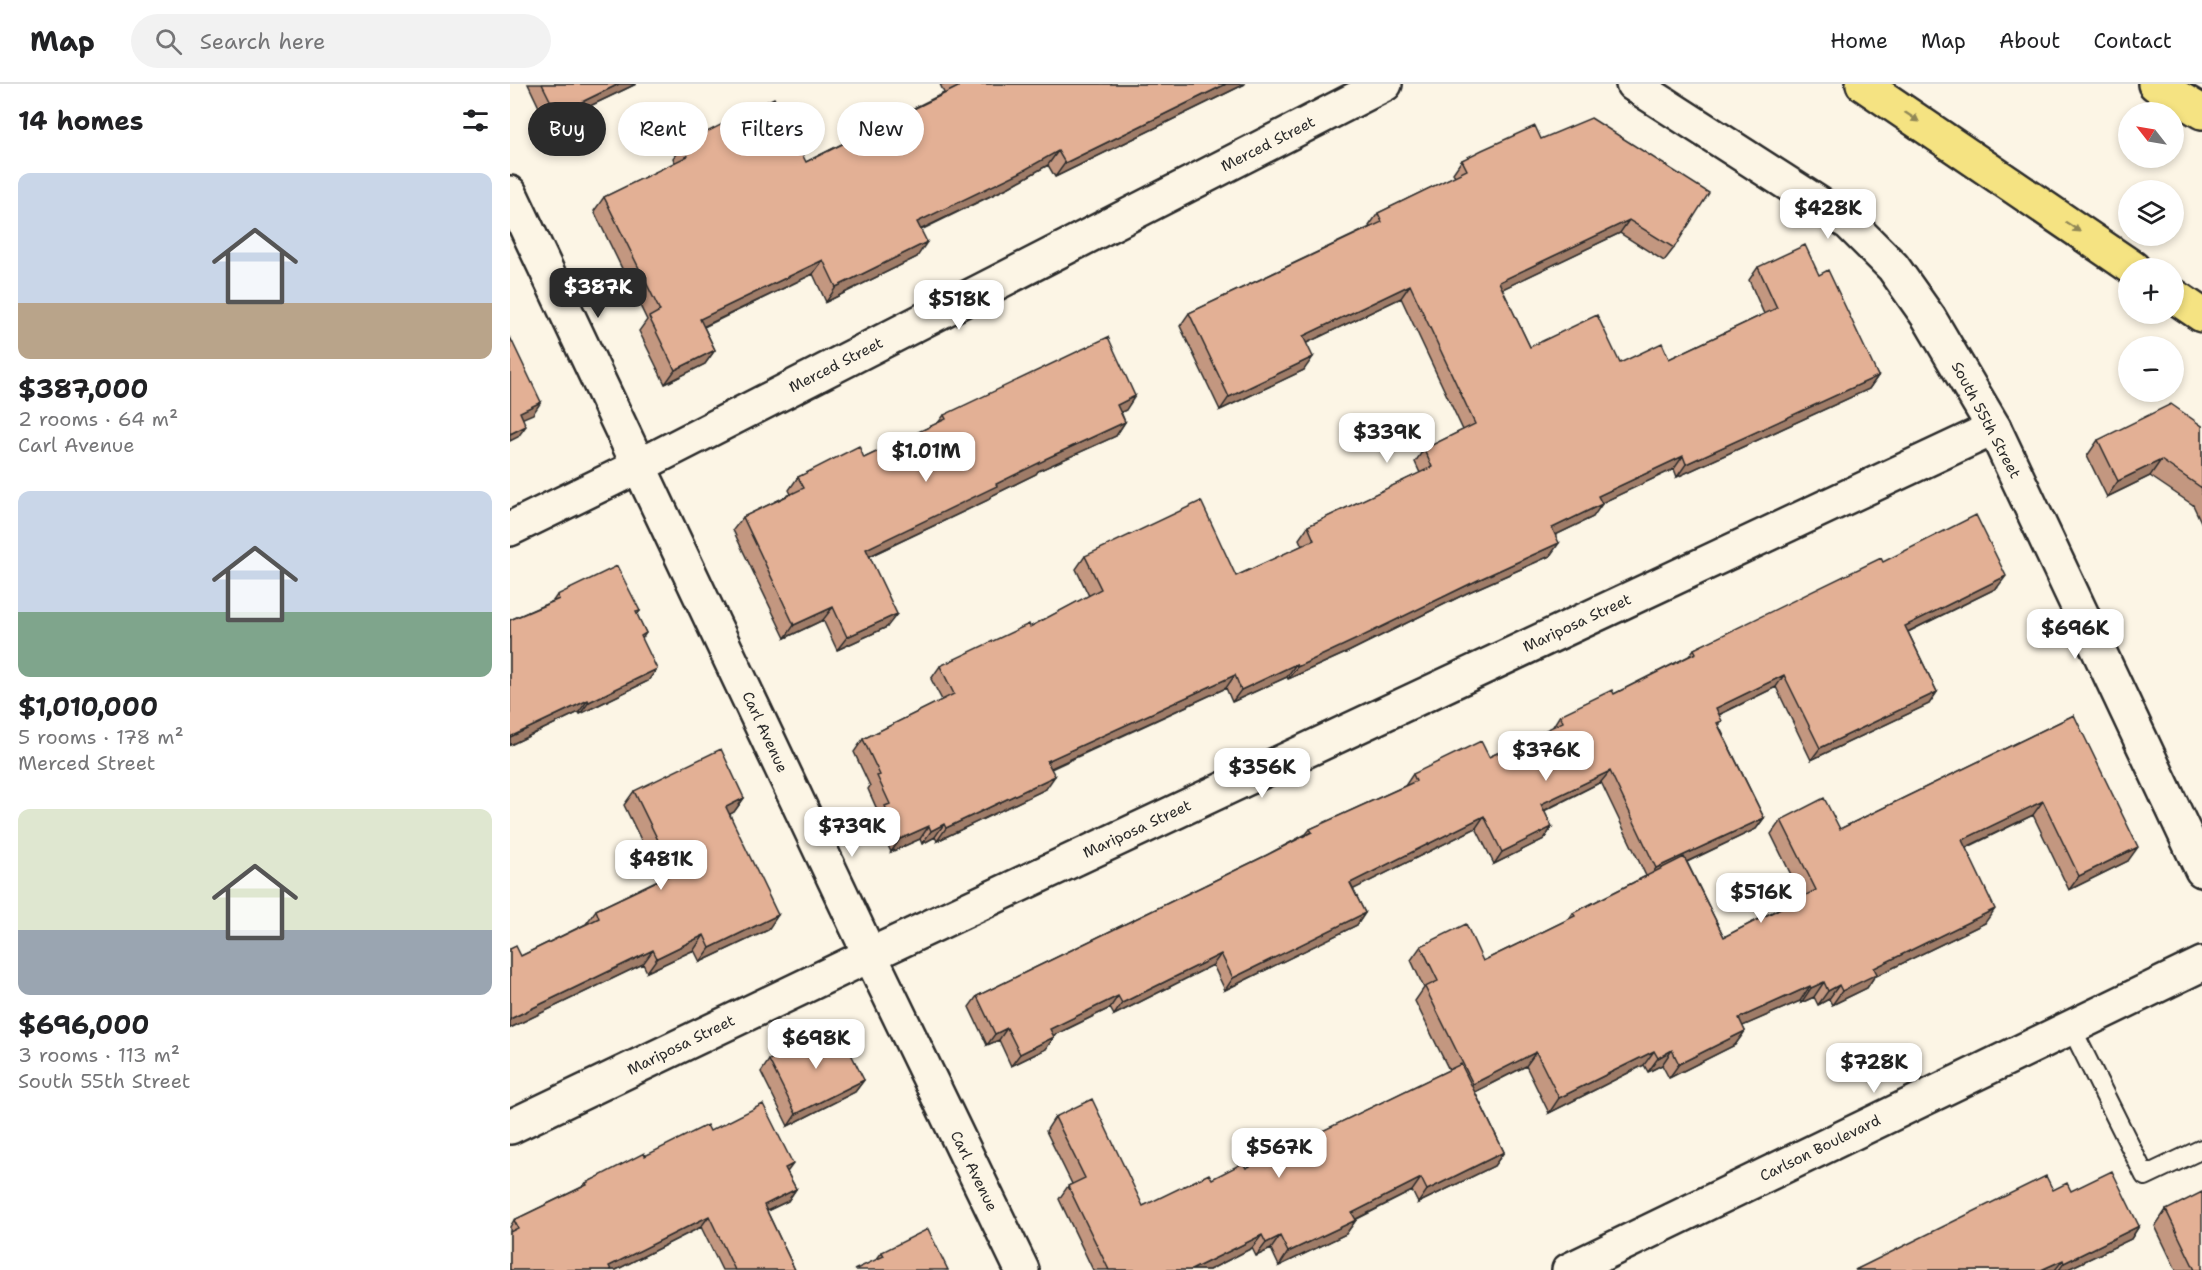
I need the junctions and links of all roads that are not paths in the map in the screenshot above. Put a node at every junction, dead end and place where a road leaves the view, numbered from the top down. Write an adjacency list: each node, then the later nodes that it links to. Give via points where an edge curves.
1 (1385, 84): 11 (street, Merced Street)
2 (1633, 84): 10 (street, South 55th Street, via 1849,223 1871,243 1929,318)
3 (1863, 84): 7 (highway, one-way to 7)
4 (2155, 84): 5 (highway)
5 (2202, 112)
6 (510, 193): 11 (street, Carl Avenue)
7 (2118, 258)
8 (2184, 303): 9 (highway)
9 (2202, 315)
10 (1994, 428): 13 (street, South 55th Street); 14 (street, Mariposa Street)
11 (639, 466): 12 (street, Merced Street); 14 (street, Carl Avenue)
12 (510, 529)
13 (2202, 870)
14 (870, 955): 17 (street, Mariposa Street); 19 (street, Carl Avenue)
15 (2202, 964): 16 (street, Carlson Boulevard)
16 (2070, 1027): 18 (lane, via 2145,1176); 20 (street, Carlson Boulevard)
17 (510, 1127)
18 (2202, 1149)
19 (1022, 1270)
20 (1569, 1270)

